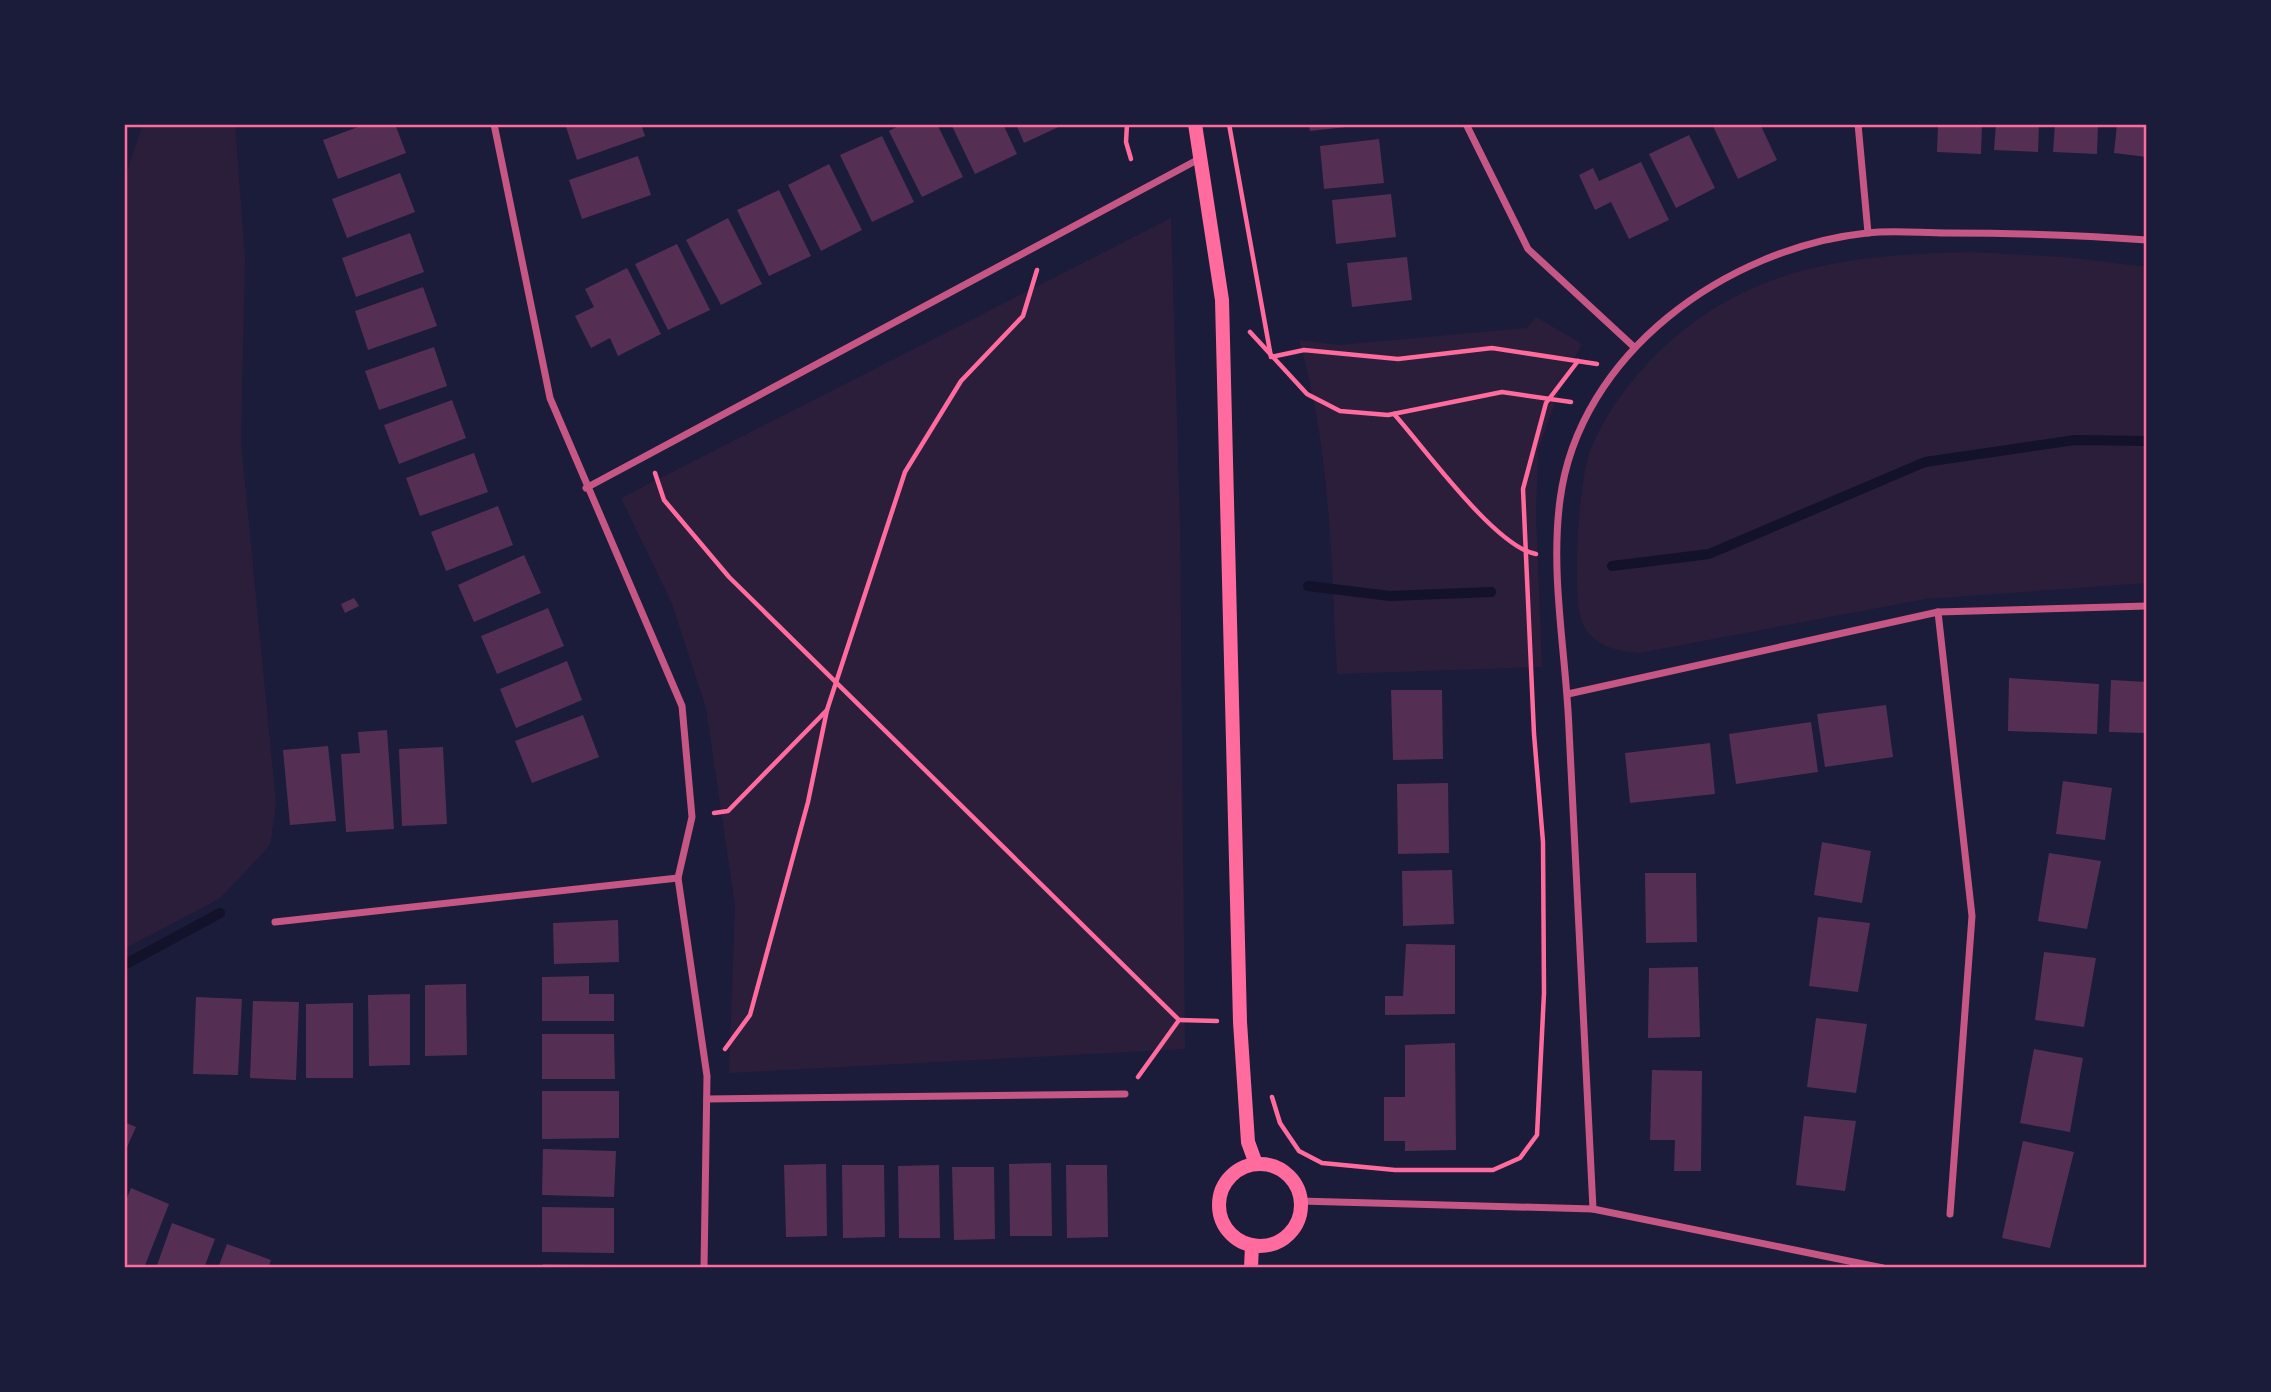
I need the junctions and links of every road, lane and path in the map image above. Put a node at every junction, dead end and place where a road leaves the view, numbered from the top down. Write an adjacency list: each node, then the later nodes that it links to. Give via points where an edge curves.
1 (494, 124): 21 (street, via 550,398)
2 (1127, 124): 8 (path)
3 (1195, 124): 7 (main road)
4 (1229, 124): 14 (path)
5 (1466, 124): 13 (street, via 1528,249)
6 (1858, 124): 9 (street)
7 (1202, 158): 11 (street); 12 (main road)
8 (1131, 159)
9 (1868, 233): 10 (street, via 2057,233); 13 (street, via 1800,246 1741,270 1685,304)
10 (2147, 240)
11 (1044, 246): 20 (street); 26 (path, via 1023,316 961,380 905,472)
12 (1222, 300): 14 (path); 33 (main road)
13 (1634, 347): 16 (street)
14 (1271, 357): 15 (path, via 1304,350 1398,359 1492,348); 19 (path, via 1307,394 1340,411)
15 (1578, 360): 16 (path); 17 (path)
16 (1619, 367): 18 (street)
17 (1550, 398): 18 (path); 19 (path, via 1502,392); 22 (path, via 1523,489)
18 (1589, 409): 23 (street, via 1575,441 1560,499)
19 (1394, 414): 22 (path, via 1483,518)
20 (649, 455): 21 (street); 26 (path, via 664,500 729,577)
21 (586, 488): 29 (street, via 682,706)
22 (1525, 552): 23 (path); 35 (path, via 1543,842 1544,993 1537,1135 1520,1158 1493,1170 1395,1170 1322,1163 1299,1151 1280,1123)
23 (1557, 557): 27 (street)
24 (2147, 606): 25 (street)
25 (1938, 612): 27 (street); 41 (street, via 1972,916)
26 (835, 684): 28 (path); 32 (path)
27 (1568, 694): 40 (street)
28 (827, 710): 29 (path, via 728,811); 34 (path, via 808,802 750,1015)
29 (692, 817): 30 (street)
30 (678, 878): 31 (street); 34 (street)
31 (275, 922)
32 (1179, 1020): 33 (path); 36 (path)
33 (1240, 1022): 38 (main road, via 1248,1142)
34 (707, 1076): 37 (street)
35 (1270, 1090)
36 (1125, 1094): 37 (street)
37 (707, 1099): 43 (street)
38 (1256, 1164): 39 (main road, via 1269,1165 1291,1178); 42 (main road, via 1233,1174 1219,1196 1229,1232)
39 (1300, 1201): 40 (street); 42 (main road, via 1300,1213 1287,1235)
40 (1593, 1209): 45 (street)
41 (1950, 1214)
42 (1252, 1245): 44 (main road)
43 (704, 1268)
44 (1251, 1268)
45 (1882, 1268)

